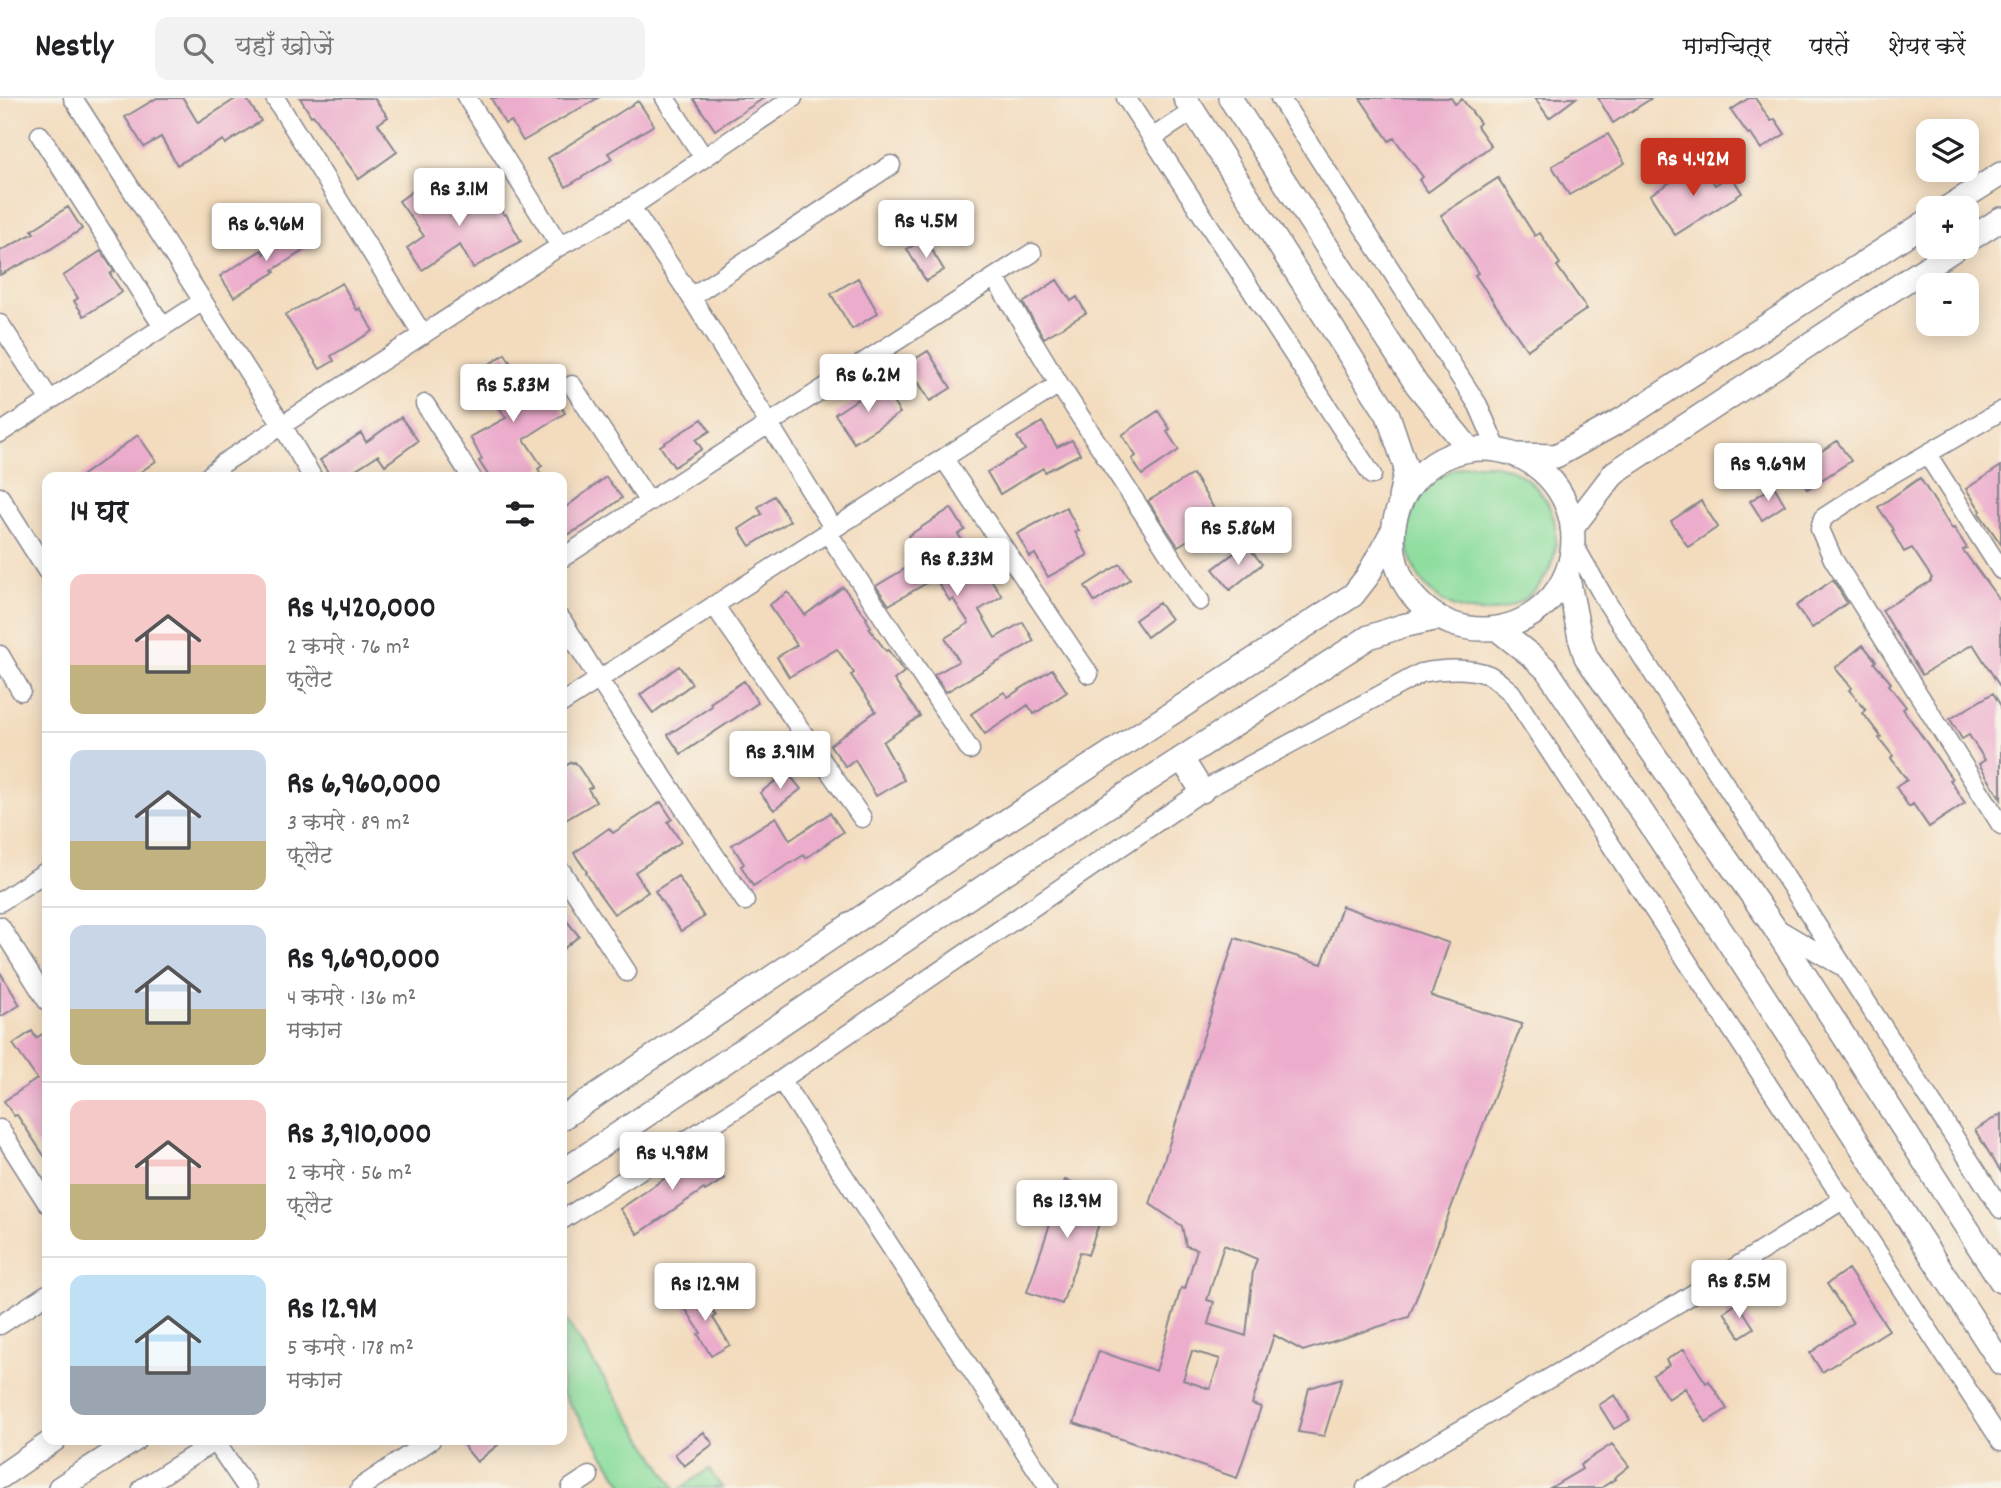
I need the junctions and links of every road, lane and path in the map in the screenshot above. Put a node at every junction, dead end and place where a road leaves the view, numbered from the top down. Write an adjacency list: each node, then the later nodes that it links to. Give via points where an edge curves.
1 (73, 98): 25 (street)
2 (275, 98): 28 (street)
3 (467, 98): 20 (street)
4 (665, 98): 12 (street)
5 (793, 98): 12 (street)
6 (1126, 98): 11 (street)
7 (1230, 98): 37 (street, via 1417,385)
8 (1280, 98): 38 (street)
9 (1189, 105): 11 (street); 47 (street, via 1388,415 1406,468)
10 (40, 135): 27 (street)
11 (1152, 138): 44 (street)
12 (705, 158): 16 (street)
13 (891, 165): 24 (street)
14 (2001, 174): 15 (street)
15 (1966, 196)
16 (631, 207): 20 (street); 24 (street)
17 (2001, 219): 19 (street)
18 (1916, 228): 38 (street, via 1623,419 1556,456)
19 (1979, 233)
20 (560, 246): 28 (street)
21 (1032, 253): 23 (street)
22 (1940, 259): 49 (street, via 1615,472)
23 (995, 278): 29 (street); 34 (street)
24 (691, 297): 34 (street)
25 (203, 301): 27 (street); 35 (street)
26 (0, 324): 31 (street)
27 (163, 327): 31 (street)
28 (423, 335): 35 (street)
29 (1059, 384): 40 (street); 54 (street)
30 (572, 385): 46 (street)
31 (50, 400): 36 (street)
32 (425, 404): 43 (street)
33 (2001, 411): 39 (street)
34 (769, 424): 46 (street); 48 (street)
35 (282, 425): 41 (street); 42 (street)
36 (0, 433)
37 (1470, 450): 38 (street); 47 (street, via 1446,457 1424,471 1406,491)
38 (1507, 453): 49 (street, via 1535,465 1551,479 1563,497)
39 (1927, 454): 52 (street); 68 (street, via 1823,518 1820,529 1833,559)
40 (944, 458): 48 (street); 60 (street)
41 (214, 472)
42 (309, 472)
43 (468, 472)
44 (1372, 475)
45 (0, 497): 51 (street)
46 (649, 502): 50 (street)
47 (1394, 522): 56 (street, via 1394,556 1404,583); 79 (street, via 1353,595)
48 (831, 531): 55 (street); 64 (street)
49 (1573, 536): 53 (street); 75 (street, via 1606,601)
50 (567, 555)
51 (42, 563)
52 (2001, 569)
53 (1567, 573): 58 (street, via 1551,600 1527,619); 74 (street, via 1587,657)
54 (1200, 601)
55 (714, 606): 61 (street); 67 (street)
56 (1438, 618): 58 (street, via 1467,629); 65 (street, via 1369,637)
57 (567, 628): 61 (street)
58 (1497, 629): 90 (street, via 1547,670)
59 (0, 655): 62 (street)
60 (1089, 674)
61 (599, 680): 63 (street); 71 (street)
62 (21, 691)
63 (567, 700)
64 (971, 750)
65 (1182, 759): 66 (street); 82 (street, via 997,878)
66 (1202, 791): 78 (street); 84 (street, via 1421,673 1444,669 1488,675 1511,692)
67 (862, 818)
68 (2001, 825)
69 (42, 875): 72 (street)
70 (567, 880): 76 (street)
71 (745, 901)
72 (0, 902)
73 (0, 926): 77 (street)
74 (1774, 927): 75 (street); 87 (street)
75 (1844, 968): 85 (street)
76 (627, 972)
77 (42, 993)
78 (781, 1080): 86 (street); 104 (street)
79 (567, 1115)
80 (0, 1129): 81 (street)
81 (5, 1149): 83 (street)
82 (567, 1169)
83 (42, 1197)
84 (1844, 1199): 91 (street); 105 (street)
85 (2001, 1209)
86 (567, 1217)
87 (2001, 1281)
88 (42, 1297): 89 (street)
89 (0, 1325)
90 (2001, 1363)
91 (2001, 1441)
92 (47, 1445): 98 (street)
93 (126, 1445): 99 (street)
94 (210, 1445): 100 (street)
95 (219, 1445): 101 (street)
96 (424, 1445): 102 (street)
97 (589, 1476): 103 (street)
98 (0, 1477)
99 (60, 1488)
100 (142, 1488)
101 (247, 1488)
102 (360, 1488)
103 (571, 1488)
104 (1049, 1488)
105 (1366, 1488)

